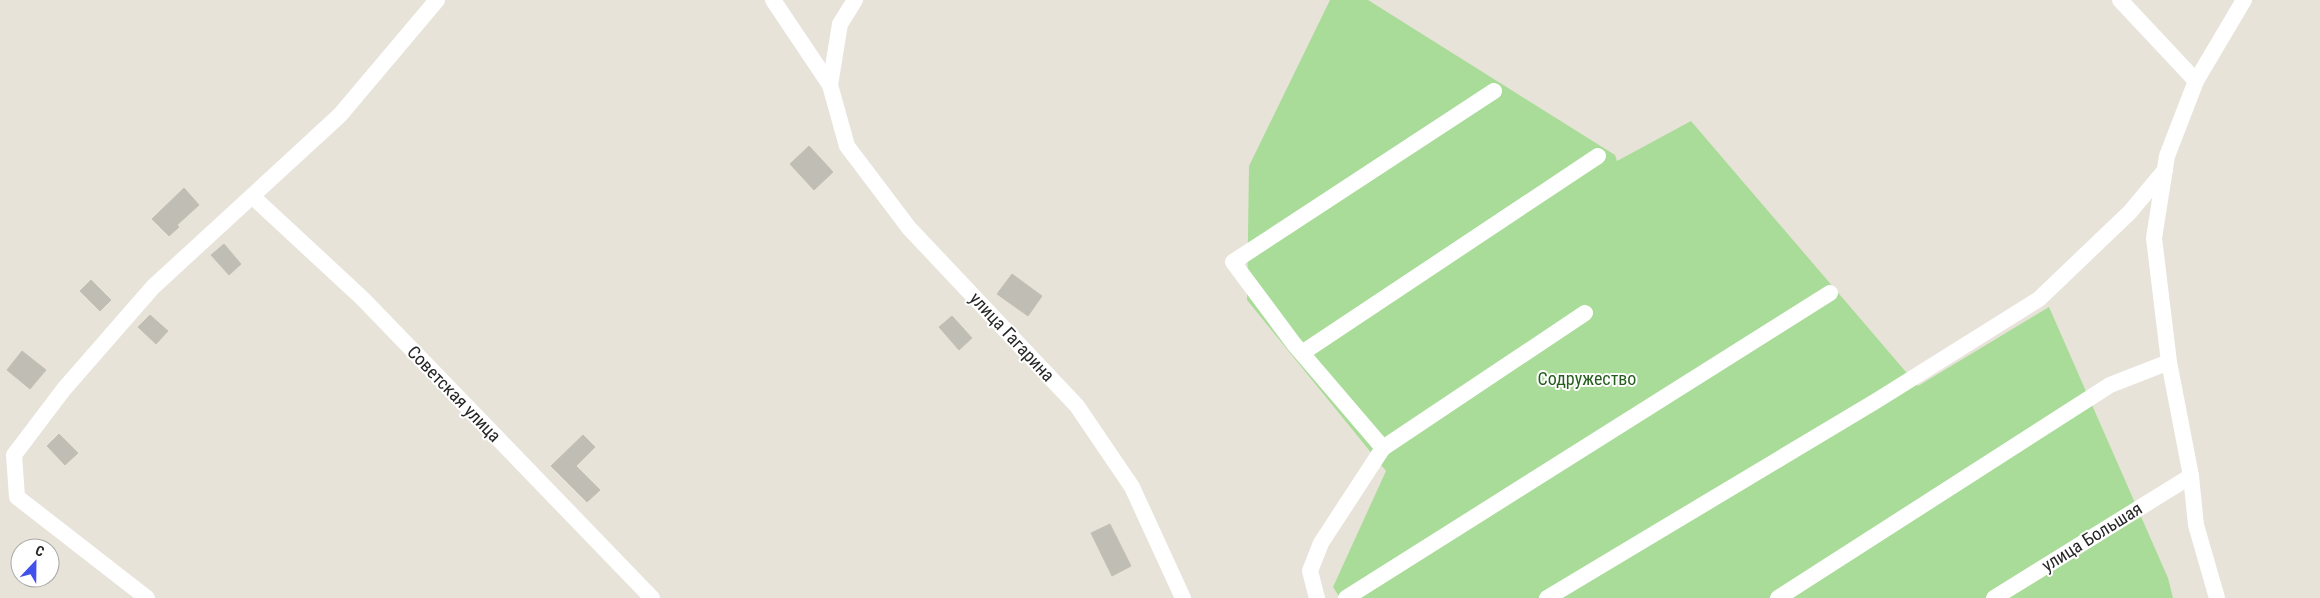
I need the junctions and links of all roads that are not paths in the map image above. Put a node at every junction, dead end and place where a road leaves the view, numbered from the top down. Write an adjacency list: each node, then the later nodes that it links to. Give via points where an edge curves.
1 (437, 0): 11 (street, via 340,115)
2 (773, 0): 7 (street, улица Гагарина)
3 (855, 0): 7 (street, улица Гагарина, via 840,24)
4 (2120, 0): 6 (street)
5 (2244, 0): 6 (street)
6 (2196, 81): 10 (street, via 2167,156)
7 (830, 85): 21 (street, улица Гагарина, via 846,146 909,228 1078,406 1132,487)
8 (1494, 91): 14 (street, via 1233,262)
9 (1598, 156): 14 (street)
10 (2165, 170): 15 (street, via 2154,238); 24 (street, via 2130,212 2040,299)
11 (252, 196): 19 (street, via 153,287 64,389 14,454 17,497); 20 (street, Советская улица, via 363,299)
12 (1830, 293): 23 (street)
13 (1585, 313): 16 (street)
14 (1302, 353): 16 (street)
15 (2169, 362): 17 (street); 25 (street, via 2110,385)
16 (1383, 448): 22 (street, via 1320,543 1310,571)
17 (2191, 476): 18 (street, via 2196,525); 26 (street, улица Большая)
18 (2212, 596)
19 (147, 598)
20 (652, 598)
21 (1184, 598)
22 (1317, 598)
23 (1346, 598)
24 (1547, 598)
25 (1778, 598)
26 (1994, 598)

